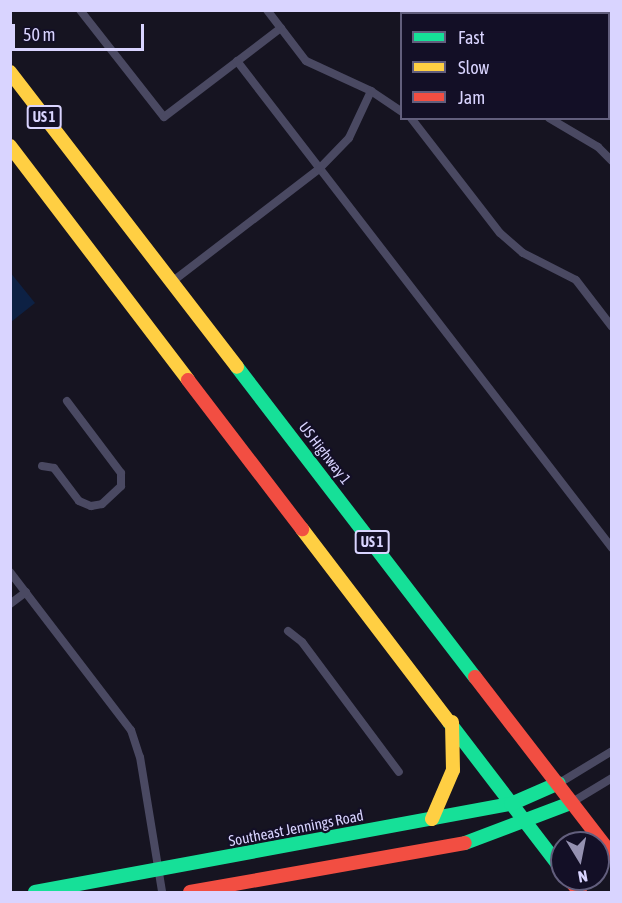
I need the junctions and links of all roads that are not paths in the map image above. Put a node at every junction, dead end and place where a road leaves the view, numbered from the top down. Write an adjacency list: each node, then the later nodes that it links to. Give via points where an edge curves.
1 (80, 10): 4 (lane, via 164,117)
2 (267, 10): 3 (lane)
3 (280, 28): 4 (lane); 6 (lane, via 306,61)
4 (237, 61): 12 (lane)
5 (10, 72): 13 (main road, US Highway 1 / US 1)
6 (371, 91): 7 (lane); 12 (lane, via 349,138)
7 (400, 111)
8 (413, 120): 14 (lane, via 500,233 523,253 576,280)
9 (552, 120): 11 (lane, via 598,147)
10 (10, 146): 22 (main road)
11 (612, 161)
12 (319, 169): 13 (lane); 17 (lane)
13 (172, 282): 26 (main road, US Highway 1 / US 1)
14 (612, 327)
15 (68, 401): 16 (lane, via 121,473 121,486 102,504 91,506 79,501 54,468)
16 (42, 466)
17 (612, 548)
18 (10, 572): 19 (lane)
19 (26, 592): 20 (lane); 33 (lane, via 131,730 140,757)
20 (10, 604)
21 (288, 631): 24 (lane, via 316,660)
22 (452, 722): 28 (main road); 29 (main road, via 453,770)
23 (612, 751): 26 (lane)
24 (399, 772)
25 (612, 778): 27 (lane)
26 (559, 783): 27 (main road, US Highway 1 / US 1); 28 (main road, Southeast Jennings Road)
27 (571, 803): 30 (main road); 32 (main road, US Highway 1 / US 1)
28 (511, 804): 29 (main road, Southeast Jennings Road); 30 (main road)
29 (432, 819): 33 (main road, Southeast Jennings Road)
30 (526, 823): 31 (main road); 36 (main road, via 481,840)
31 (550, 854)
32 (612, 855)
33 (159, 871): 34 (main road, Southeast Jennings Road); 35 (lane)
34 (35, 892)
35 (162, 892)
36 (190, 892)

